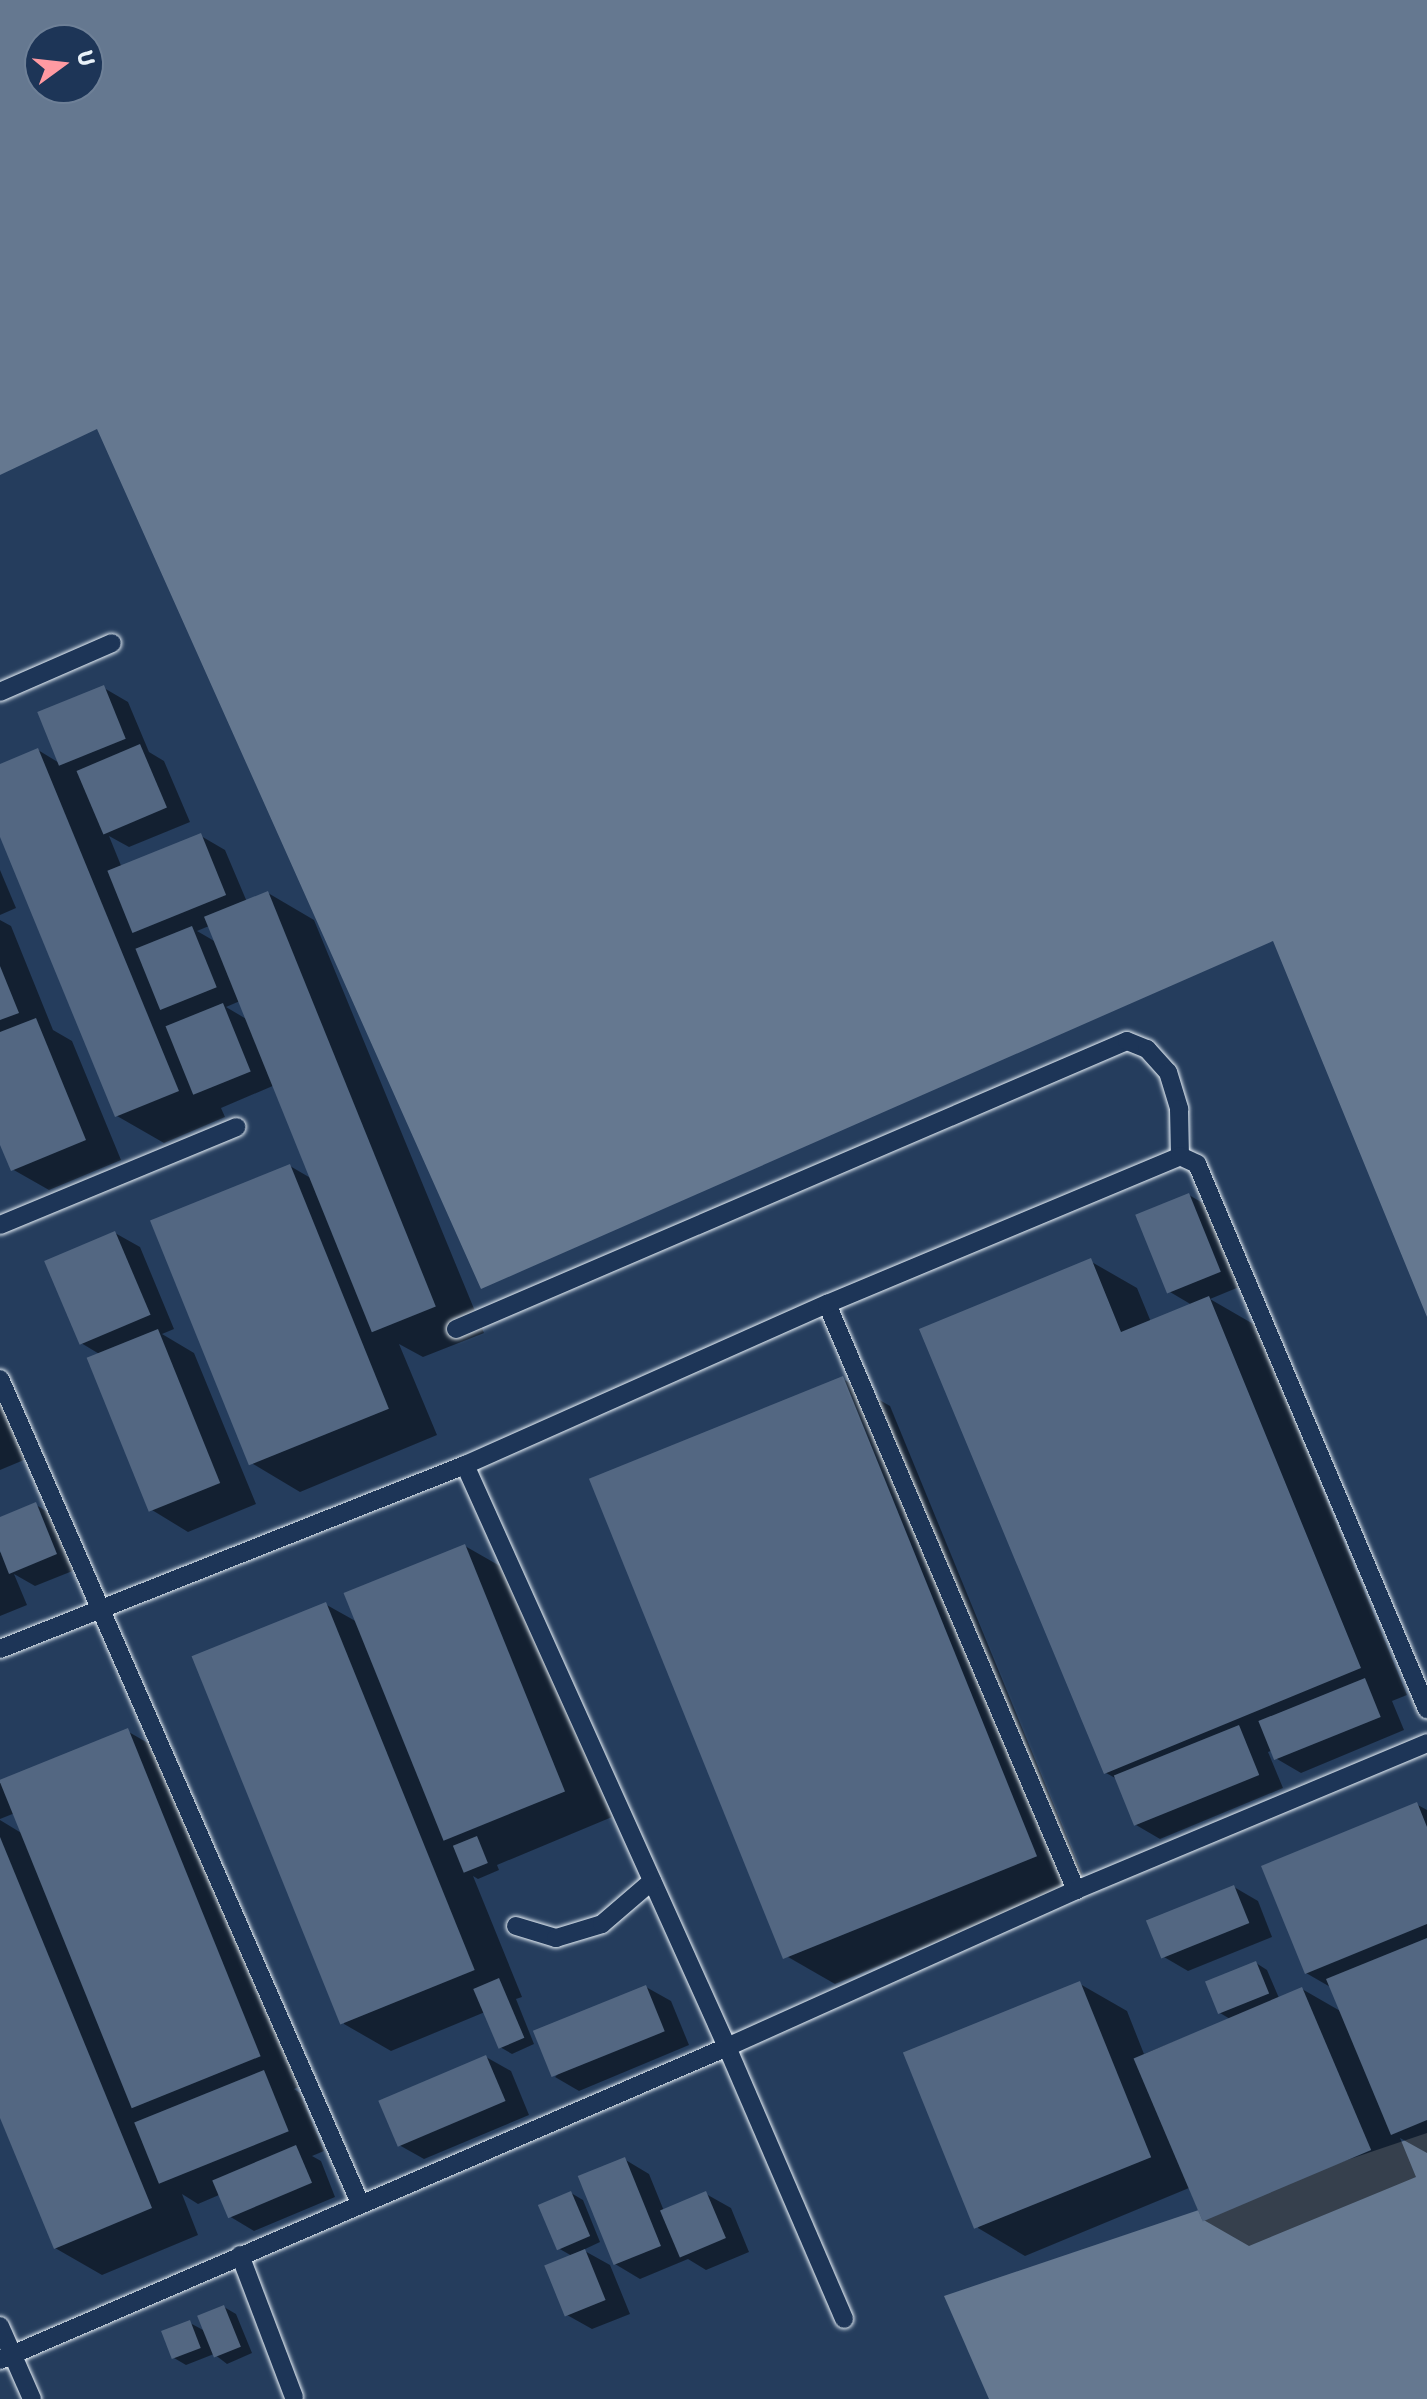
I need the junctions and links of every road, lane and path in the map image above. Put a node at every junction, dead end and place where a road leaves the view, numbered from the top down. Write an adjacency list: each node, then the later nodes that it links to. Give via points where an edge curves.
1 (112, 643): 2 (lane)
2 (0, 692)
3 (237, 1127): 5 (lane)
4 (1180, 1156): 6 (lane); 7 (lane, via 1179,1109 1168,1072 1147,1049 1127,1041); 12 (lane, via 1197,1164)
5 (0, 1225)
6 (827, 1304): 9 (lane); 15 (lane)
7 (456, 1329)
8 (0, 1379): 10 (lane)
9 (465, 1465): 10 (lane); 14 (lane)
10 (100, 1607): 11 (lane); 18 (lane)
11 (0, 1649)
12 (1427, 1709)
13 (1427, 1743): 15 (lane)
14 (652, 1881): 16 (lane, via 602,1924 556,1938); 17 (lane)
15 (1076, 1890): 17 (lane)
16 (516, 1926)
17 (727, 2047): 18 (lane); 20 (lane)
18 (360, 2203): 19 (lane)
19 (240, 2255): 22 (lane); 23 (lane)
20 (844, 2319)
21 (0, 2326): 22 (lane)
22 (6, 2357): 24 (lane)
23 (294, 2397)
24 (32, 2399)

